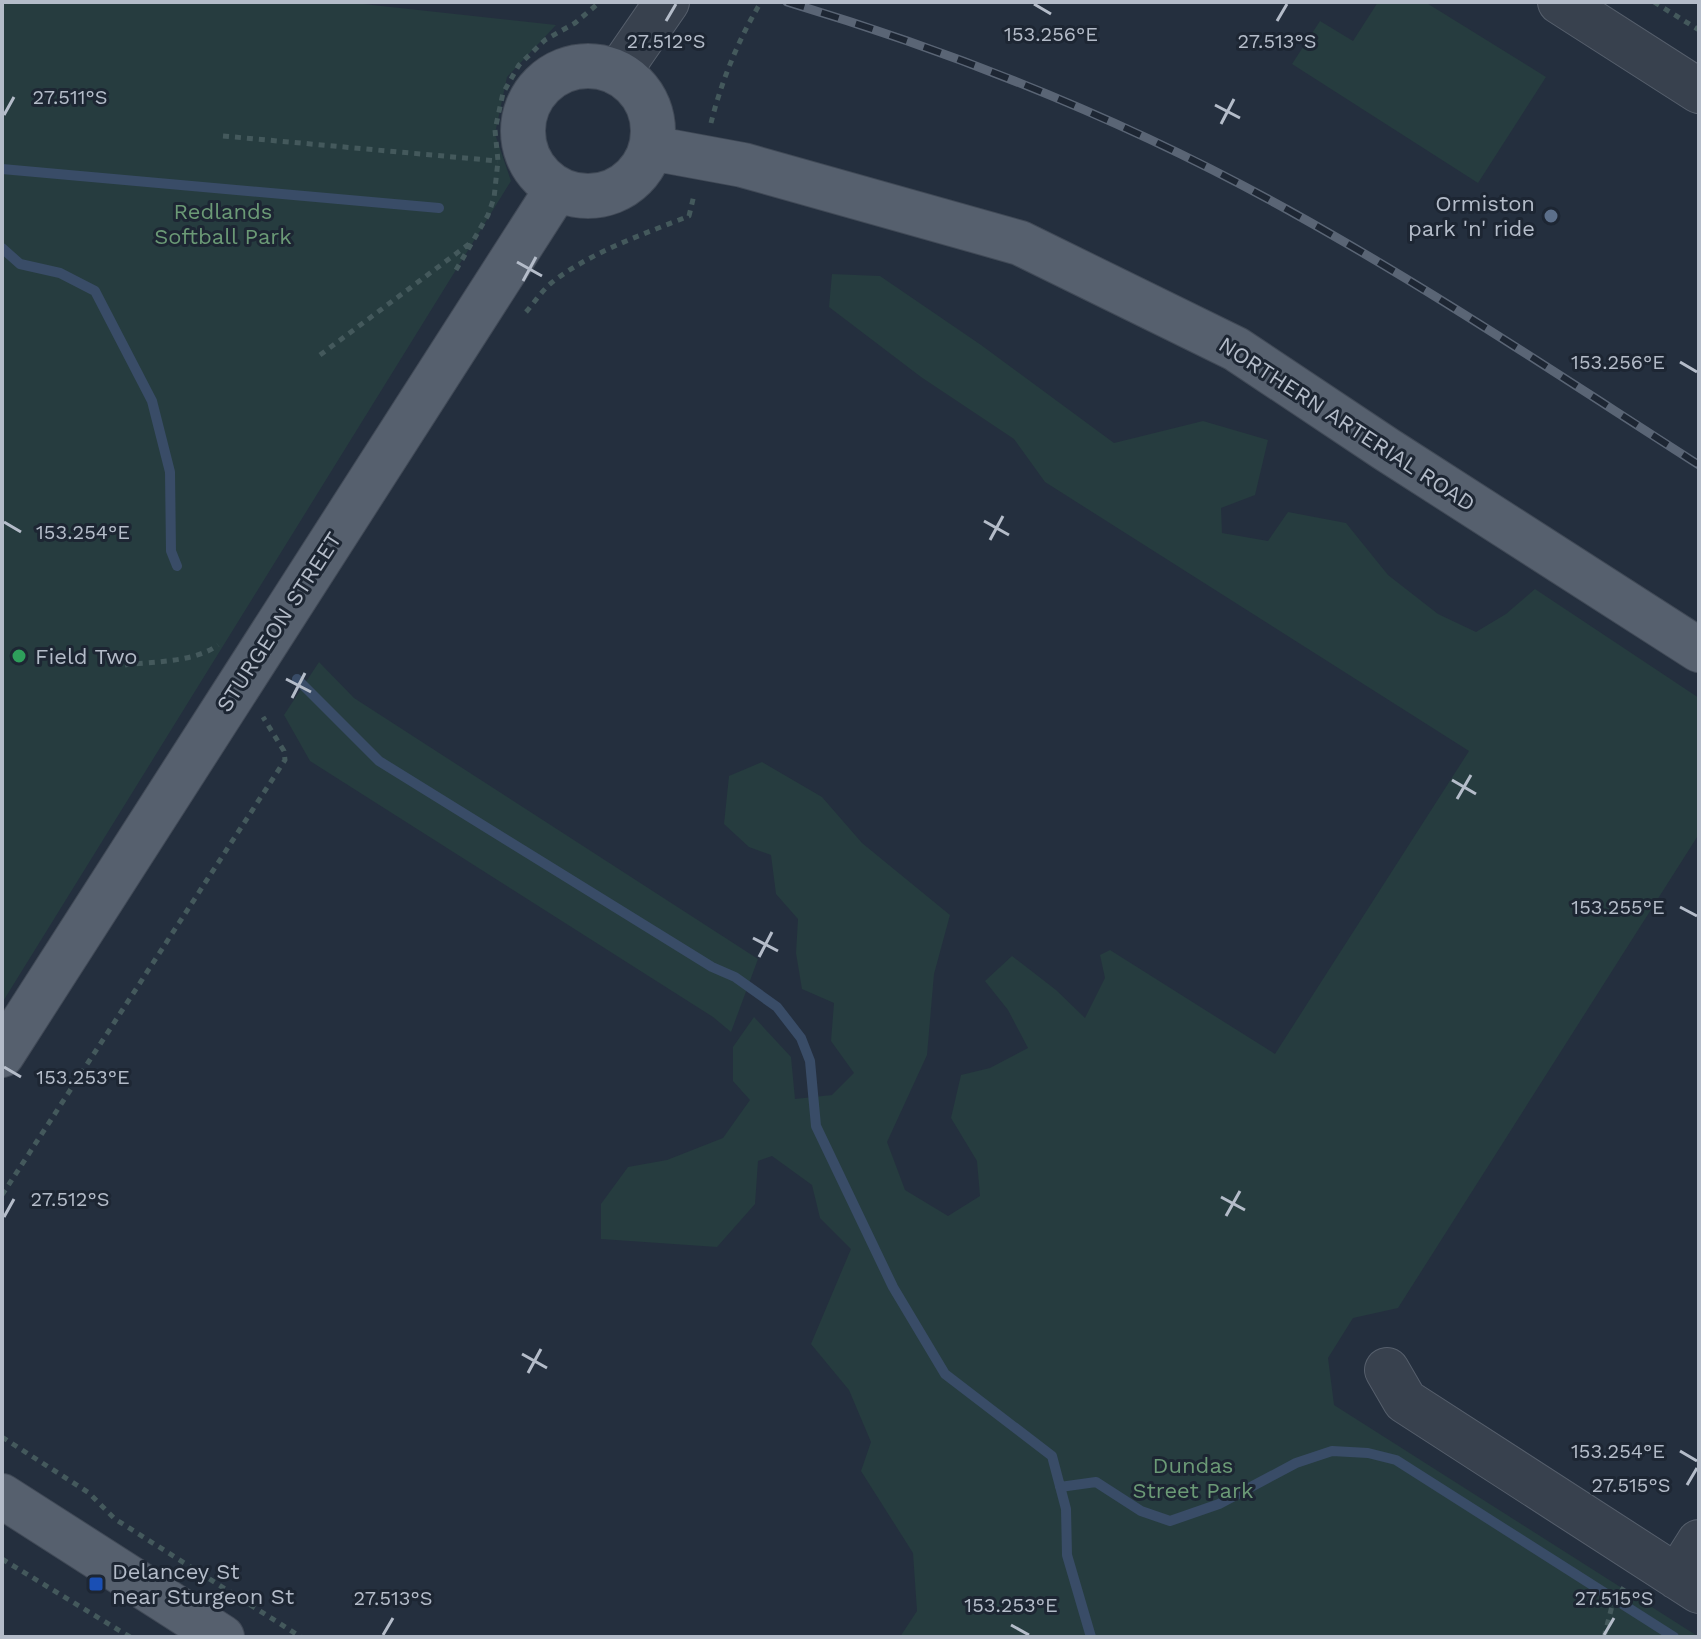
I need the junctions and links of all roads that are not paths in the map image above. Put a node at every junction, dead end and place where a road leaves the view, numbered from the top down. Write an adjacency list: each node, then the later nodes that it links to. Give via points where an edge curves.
1 (667, 2): 3 (street)
2 (1560, 2): 4 (street)
3 (618, 73): 5 (main road, via 647,105); 6 (main road, via 601,67 568,69 546,82 530,102 524,117 525,151 538,173)
4 (1699, 91)
5 (651, 148): 6 (main road, via 643,166 614,192 575,196); 7 (main road, NORTHERN ARTERIAL ROAD, via 743,165 1020,243 1236,349)
6 (557, 189): 8 (main road, STURGEON STREET)
7 (1699, 650)
8 (2, 1055)
9 (1387, 1370): 11 (street, via 1405,1401)
10 (2, 1496): 12 (main road)
11 (1692, 1570)
12 (222, 1637)

